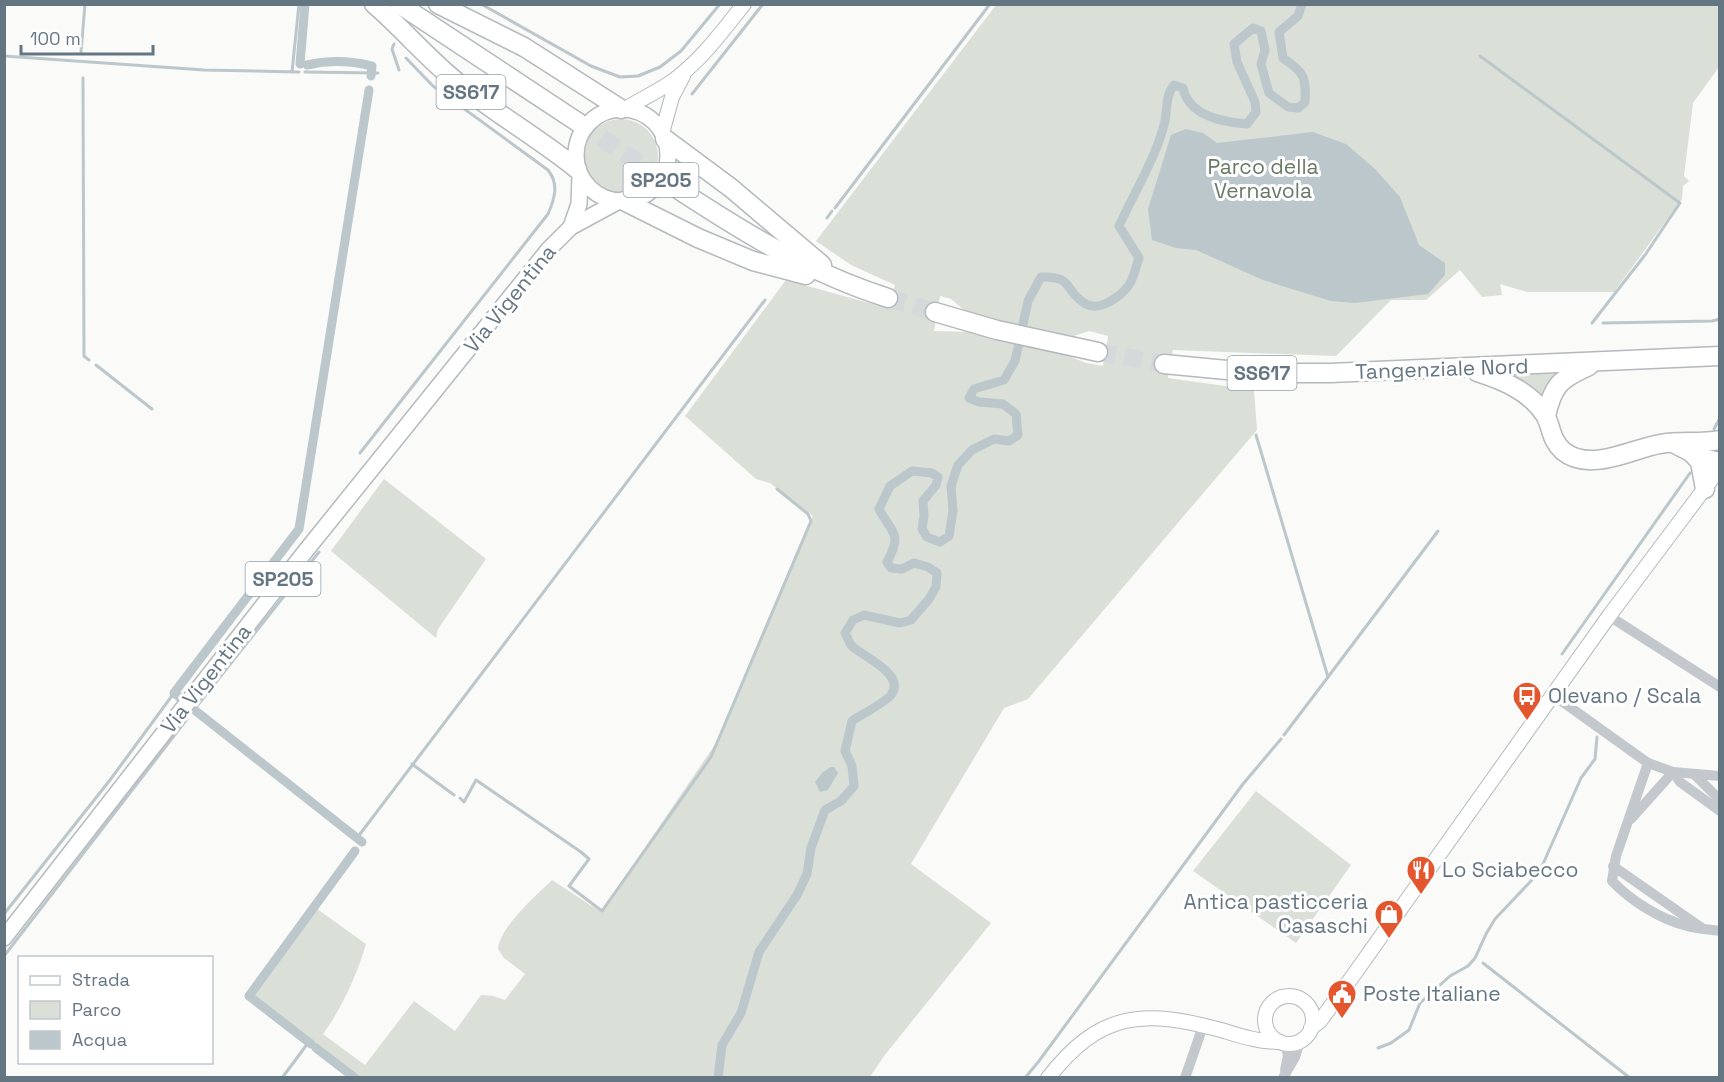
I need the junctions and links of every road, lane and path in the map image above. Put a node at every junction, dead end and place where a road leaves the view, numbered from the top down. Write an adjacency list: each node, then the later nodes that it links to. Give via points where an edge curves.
1 (374, 4): 9 (highway, SS617, via 457,82 549,146)
2 (399, 4): 7 (highway, SS617)
3 (438, 4): 6 (highway, via 524,47)
4 (744, 4): 5 (street, Via Vigentina)
5 (686, 70): 6 (street, Via Vigentina); 8 (street, Via Vigentina, via 672,97)
6 (623, 109): 8 (main road, SP205, via 646,116); 9 (main road, Via Vigentina / SP205, via 598,116 579,136)
7 (579, 123)
8 (664, 136): 11 (main road, Via Vigentina / SP205, via 668,160 660,182 642,197); 13 (highway)
9 (579, 172): 11 (main road, SP205, via 585,184 598,195); 12 (main road, Via Vigentina / SP205, via 579,204)
10 (673, 186): 13 (highway, via 783,255)
11 (621, 201): 12 (main road, Via Vigentina / SP205); 13 (highway, via 753,261)
12 (571, 227): 41 (main road, Via Vigentina / SP205, via 549,249 304,553)
13 (850, 286): 14 (highway)
14 (888, 298)
15 (935, 312): 16 (highway)
16 (1098, 352)
17 (1719, 356): 18 (highway, Tangenziale Nord / SS617)
18 (1599, 362): 20 (highway, Tangenziale Nord / SS617); 21 (highway, via 1566,376 1551,394)
19 (1164, 364): 20 (highway, Tangenziale Nord / SS617, via 1258,373)
20 (1467, 368): 21 (highway, via 1505,381)
21 (1546, 416): 23 (highway, via 1551,435 1564,451 1582,459 1598,460 1662,443)
22 (1719, 440): 23 (highway)
23 (1696, 447): 24 (highway, via 1710,446); 25 (highway, via 1702,458); 27 (highway)
24 (1719, 455)
25 (1719, 462)
26 (1719, 468): 27 (street)
27 (1705, 489): 28 (street)
28 (1609, 616): 29 (street); 30 (street)
29 (1719, 687)
30 (1553, 695): 31 (street); 42 (street)
31 (1648, 763): 32 (street); 37 (street)
32 (1673, 772): 33 (street); 36 (street, via 1680,782); 37 (street)
33 (1695, 775): 34 (street); 35 (street)
34 (1719, 776)
35 (1719, 800)
36 (1719, 811)
37 (1627, 823): 38 (street)
38 (1613, 866): 39 (street); 39 (street, via 1612,881 1635,901 1670,921)
39 (1702, 928): 40 (street)
40 (1719, 931)
41 (4, 938)
42 (1340, 994): 43 (street); 46 (street)
43 (1306, 1004): 44 (street, via 1292,996 1280,998 1268,1008); 46 (street, via 1312,1014)
44 (1265, 1020): 47 (street, via 1255,1029); 49 (street, via 1269,1034)
45 (1203, 1026): 47 (street); 50 (street, via 1141,1017 1119,1022 1102,1028 1076,1046); 51 (street)
46 (1311, 1028): 48 (street)
47 (1228, 1033): 49 (street)
48 (1300, 1041): 49 (street); 52 (street)
49 (1282, 1043): 52 (street, via 1288,1062)
50 (1053, 1076)
51 (1185, 1077)
52 (1283, 1077)

